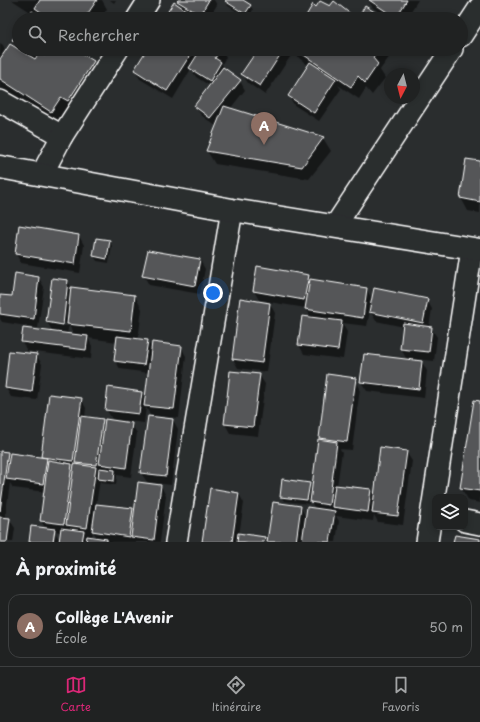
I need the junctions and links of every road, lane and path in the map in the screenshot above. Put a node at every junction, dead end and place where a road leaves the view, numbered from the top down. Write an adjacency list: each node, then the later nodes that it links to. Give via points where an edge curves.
1 (149, 0): 3 (street)
2 (480, 7): 4 (street)
3 (141, 12)
4 (468, 25)
5 (113, 56): 8 (street)
6 (447, 56): 12 (street)
7 (0, 101): 8 (street)
8 (62, 136): 10 (street)
9 (0, 167): 10 (street)
10 (42, 174): 11 (street)
11 (232, 210): 12 (street); 18 (street)
12 (335, 226): 13 (street)
13 (476, 249): 14 (street)
14 (437, 494)
15 (432, 520): 19 (street)
16 (468, 522): 17 (street)
17 (480, 524)
18 (176, 542)
19 (427, 542)

